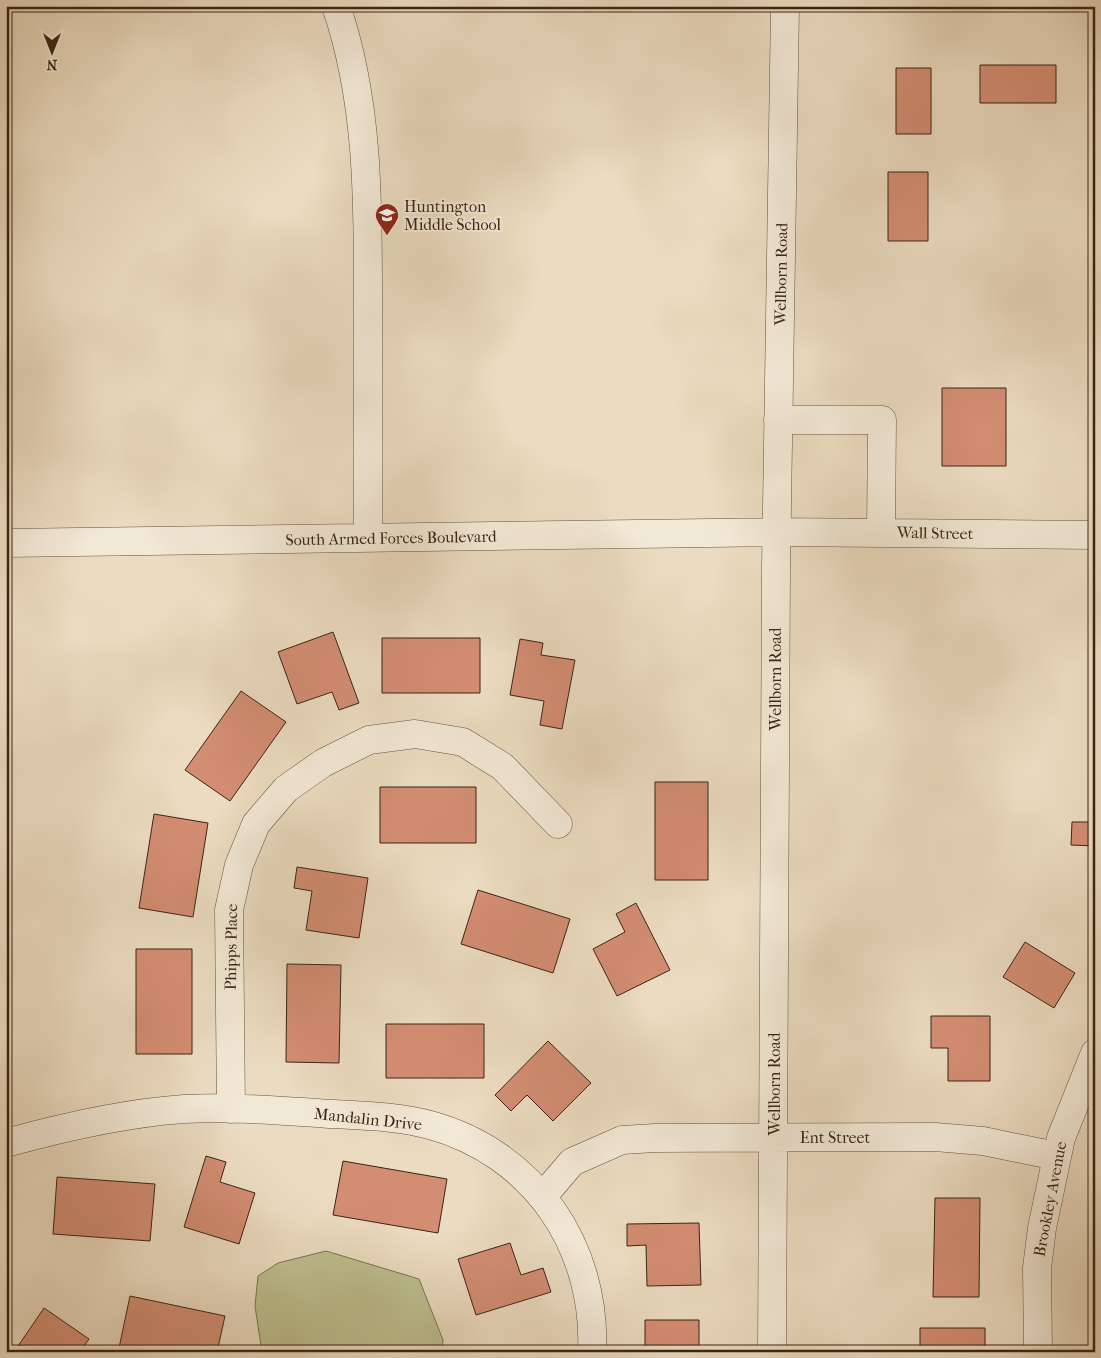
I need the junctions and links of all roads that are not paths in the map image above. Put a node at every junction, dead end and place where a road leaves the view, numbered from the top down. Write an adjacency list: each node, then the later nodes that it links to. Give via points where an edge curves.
1 (336, 6): 7 (street, via 362,120 368,182)
2 (785, 6): 3 (street, Wellborn Road)
3 (778, 420): 4 (street, Wellborn Road); 5 (street, via 882,420)
4 (776, 532): 5 (street, Wall Street); 7 (street, South Armed Forces Boulevard); 12 (street, Wellborn Road)
5 (881, 532): 6 (street, Wall Street)
6 (1095, 535)
7 (368, 538): 8 (street, South Armed Forces Boulevard)
8 (6, 543)
9 (558, 824): 11 (street, Phipps Place, via 503,767 463,742 415,734 369,740 323,763 286,789 256,824 238,865 229,910)
10 (1095, 1053): 14 (street, Brookley Avenue)
11 (231, 1109): 13 (street, Mandalin Drive, via 135,1115); 15 (street, Mandalin Drive, via 379,1118 429,1125 459,1135 496,1154)
12 (774, 1137): 14 (street, Ent Street, via 934,1137 983,1141); 15 (street, Ent Street, via 622,1140 572,1162); 17 (street, Wellborn Road)
13 (6, 1143)
14 (1056, 1156): 18 (street, Brookley Avenue, via 1037,1268)
15 (543, 1196): 16 (street, Mandalin Drive, via 562,1225 580,1263 590,1302)
16 (592, 1352)
17 (772, 1352)
18 (1038, 1352)

